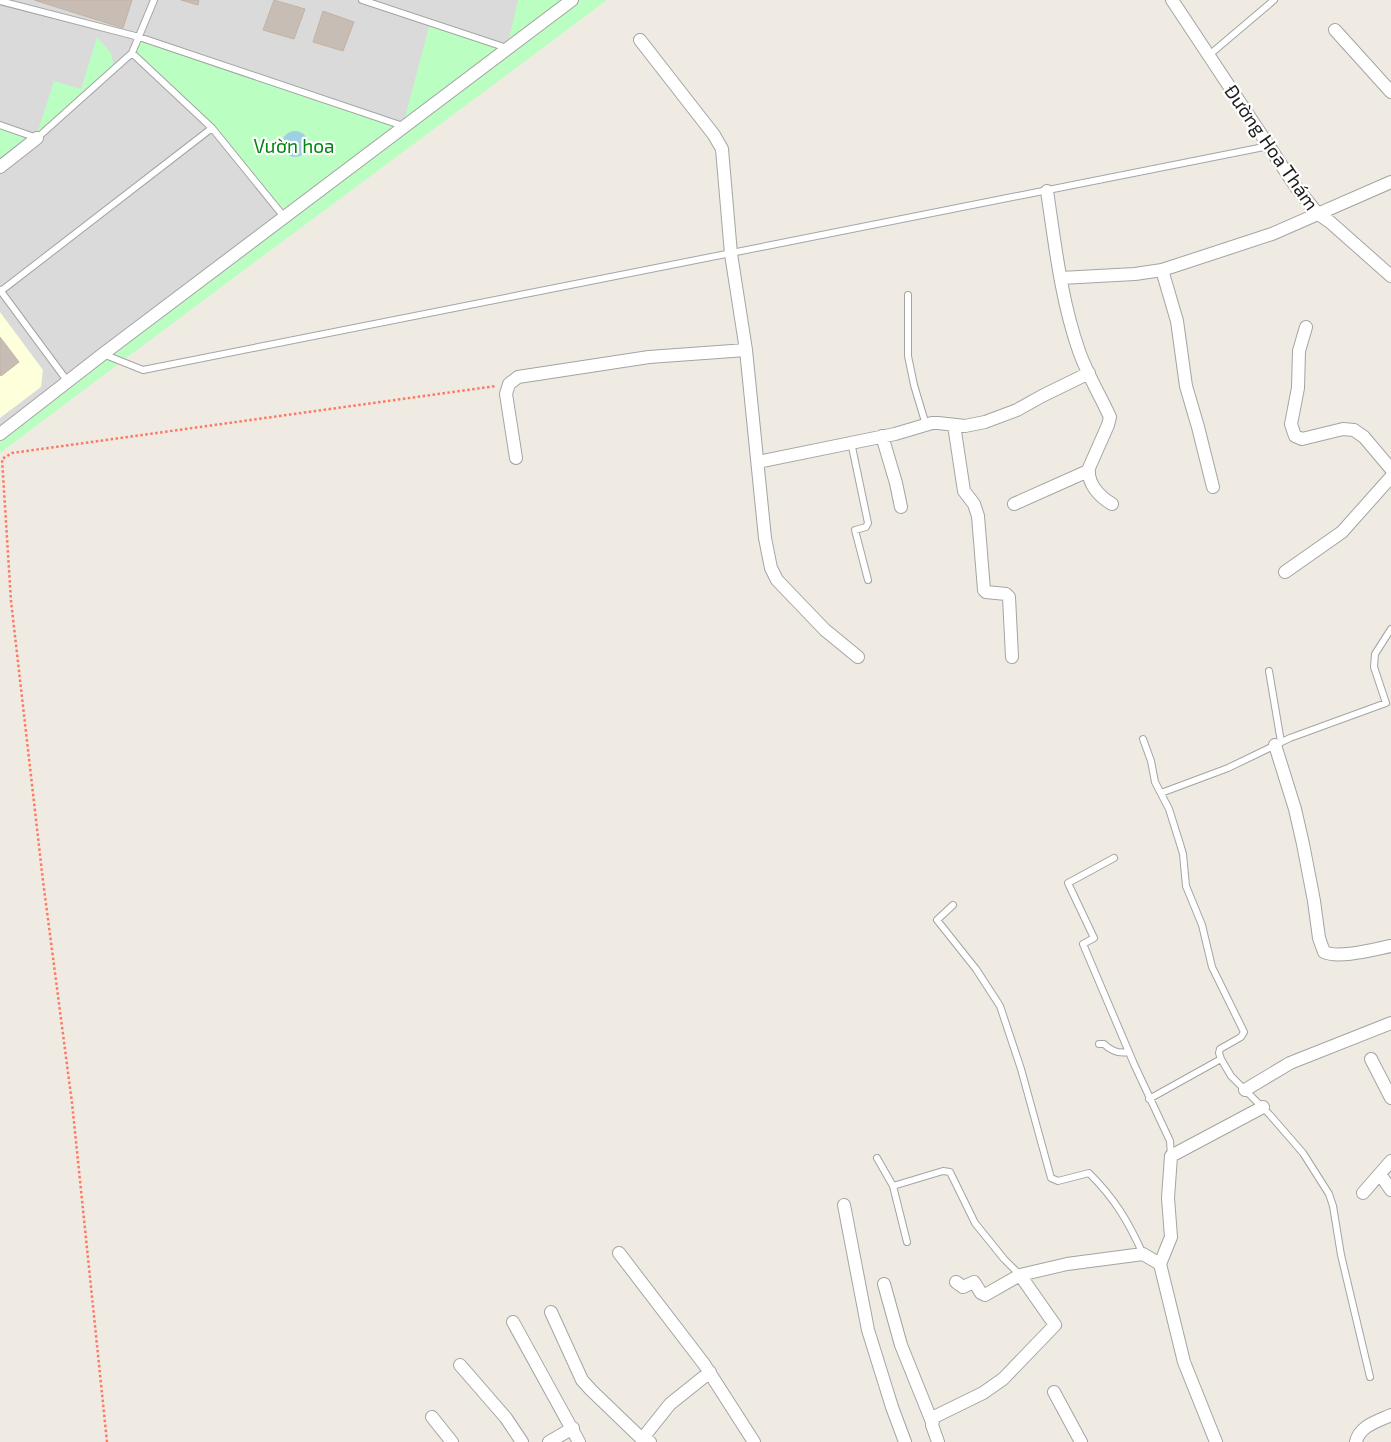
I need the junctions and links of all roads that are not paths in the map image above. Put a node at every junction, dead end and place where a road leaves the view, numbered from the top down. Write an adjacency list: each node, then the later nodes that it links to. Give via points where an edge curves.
1 (0, 0): 8 (lane)
2 (154, 0): 8 (lane)
3 (362, 0): 10 (lane)
4 (572, 0): 10 (street)
5 (1172, 0): 12 (street, Đường Hoa Thám)
6 (1274, 0): 12 (lane)
7 (1335, 30): 13 (street)
8 (139, 37): 11 (lane); 15 (lane)
9 (640, 40): 24 (street, via 721,146)
10 (508, 48): 15 (street)
11 (132, 53): 16 (lane); 17 (lane)
12 (1208, 56): 18 (street, Đường Hoa Thám)
13 (1391, 92)
14 (0, 125): 17 (lane)
15 (403, 126): 23 (street)
16 (212, 128): 23 (lane); 28 (lane)
17 (37, 138): 19 (street)
18 (1270, 146): 21 (lane); 22 (street, Đường Hoa Thám)
19 (0, 167)
20 (1391, 182): 22 (street)
21 (1047, 191): 24 (lane); 27 (street)
22 (1317, 213): 25 (street, via 1272,234); 26 (street, Đường Hoa Thám)
23 (285, 218): 32 (street)
24 (731, 254): 31 (street); 32 (lane, via 143,370)
25 (1162, 270): 27 (street); 45 (street, via 1177,321 1186,386)
26 (1391, 276)
27 (1061, 278): 33 (street, via 1074,335)
28 (0, 291): 34 (lane)
29 (908, 296): 35 (lane, via 908,356)
30 (1306, 327): 42 (street, via 1299,351 1298,388 1291,424 1295,436 1302,439 1343,429 1354,430)
31 (746, 350): 40 (street, via 649,357 518,377 508,384 506,400); 41 (street)
32 (103, 354): 34 (street)
33 (1089, 373): 36 (street, via 1005,416 965,426); 43 (street, via 1110,421)
34 (68, 382): 37 (street)
35 (926, 425): 36 (street); 38 (street)
36 (954, 425): 53 (street, via 964,491 978,516 984,590 1006,594 1010,599)
37 (0, 434)
38 (882, 436): 39 (street); 48 (street)
39 (851, 442): 41 (street); 50 (lane, via 868,523 866,527 855,530)
40 (516, 458)
41 (758, 462): 52 (street, via 765,538 774,575 825,630)
42 (1391, 469)
43 (1088, 471): 46 (street); 47 (street, via 1098,494)
44 (1391, 477): 49 (street, via 1342,532)
45 (1213, 487)
46 (1014, 504)
47 (1112, 504)
48 (901, 507)
49 (1285, 572)
50 (868, 580)
51 (1391, 629): 56 (lane, via 1375,654 1374,667 1386,703)
52 (858, 656)
53 (1012, 657)
54 (1269, 670): 56 (lane)
55 (1143, 739): 57 (lane)
56 (1278, 744): 57 (lane, via 1228,768); 60 (street, via 1303,844 1324,952 1332,955)
57 (1161, 793): 65 (lane, via 1183,854 1186,886 1202,925 1212,967 1244,1032 1220,1049)
58 (1114, 858): 63 (lane, via 1068,883 1094,938 1084,944)
59 (954, 906): 80 (lane, via 937,920 976,969 1000,1006 1051,1178 1058,1181 1089,1173 1118,1206)
60 (1391, 946)
61 (1391, 1023): 66 (street, via 1290,1063)
62 (1099, 1044): 63 (lane, via 1122,1054)
63 (1129, 1052): 68 (lane)
64 (1371, 1059): 67 (street)
65 (1221, 1060): 66 (lane); 68 (lane)
66 (1245, 1090): 69 (lane)
67 (1391, 1098)
68 (1149, 1099): 70 (lane, via 1170,1141)
69 (1263, 1108): 70 (street); 89 (lane, via 1303,1153 1331,1199)
70 (1171, 1156): 81 (street, via 1168,1198 1171,1237)
71 (877, 1158): 74 (lane)
72 (1391, 1161): 73 (street)
73 (1380, 1174): 75 (street); 76 (street)
74 (893, 1186): 78 (lane); 82 (lane, via 943,1171 950,1172 975,1223)
75 (1391, 1190)
76 (1363, 1193)
77 (844, 1206): 101 (street, via 868,1330)
78 (907, 1242)
79 (619, 1253): 88 (street)
80 (1143, 1254): 81 (street); 82 (street, via 1067,1264)
81 (1160, 1264): 104 (street, via 1184,1362)
82 (1020, 1275): 83 (street, via 984,1294 974,1282 963,1287); 93 (street, via 1055,1325 1003,1379 983,1393 934,1417)
83 (956, 1282)
84 (884, 1284): 93 (street, via 901,1345)
85 (551, 1312): 95 (street, via 582,1380)
86 (513, 1322): 94 (street)
87 (460, 1364): 97 (street)
88 (710, 1372): 95 (street, via 670,1404); 100 (street)
89 (1370, 1377)
90 (1054, 1392): 103 (street)
91 (1391, 1415): 105 (street, via 1366,1427 1357,1434)
92 (432, 1417): 96 (street)
93 (932, 1422): 102 (street)
94 (573, 1428): 98 (street); 99 (street)
95 (646, 1440)
96 (452, 1442)
97 (522, 1442)
98 (549, 1442)
99 (579, 1442)
100 (754, 1442)
101 (906, 1442)
102 (938, 1442)
103 (1081, 1442)
104 (1216, 1442)
105 (1356, 1442)

